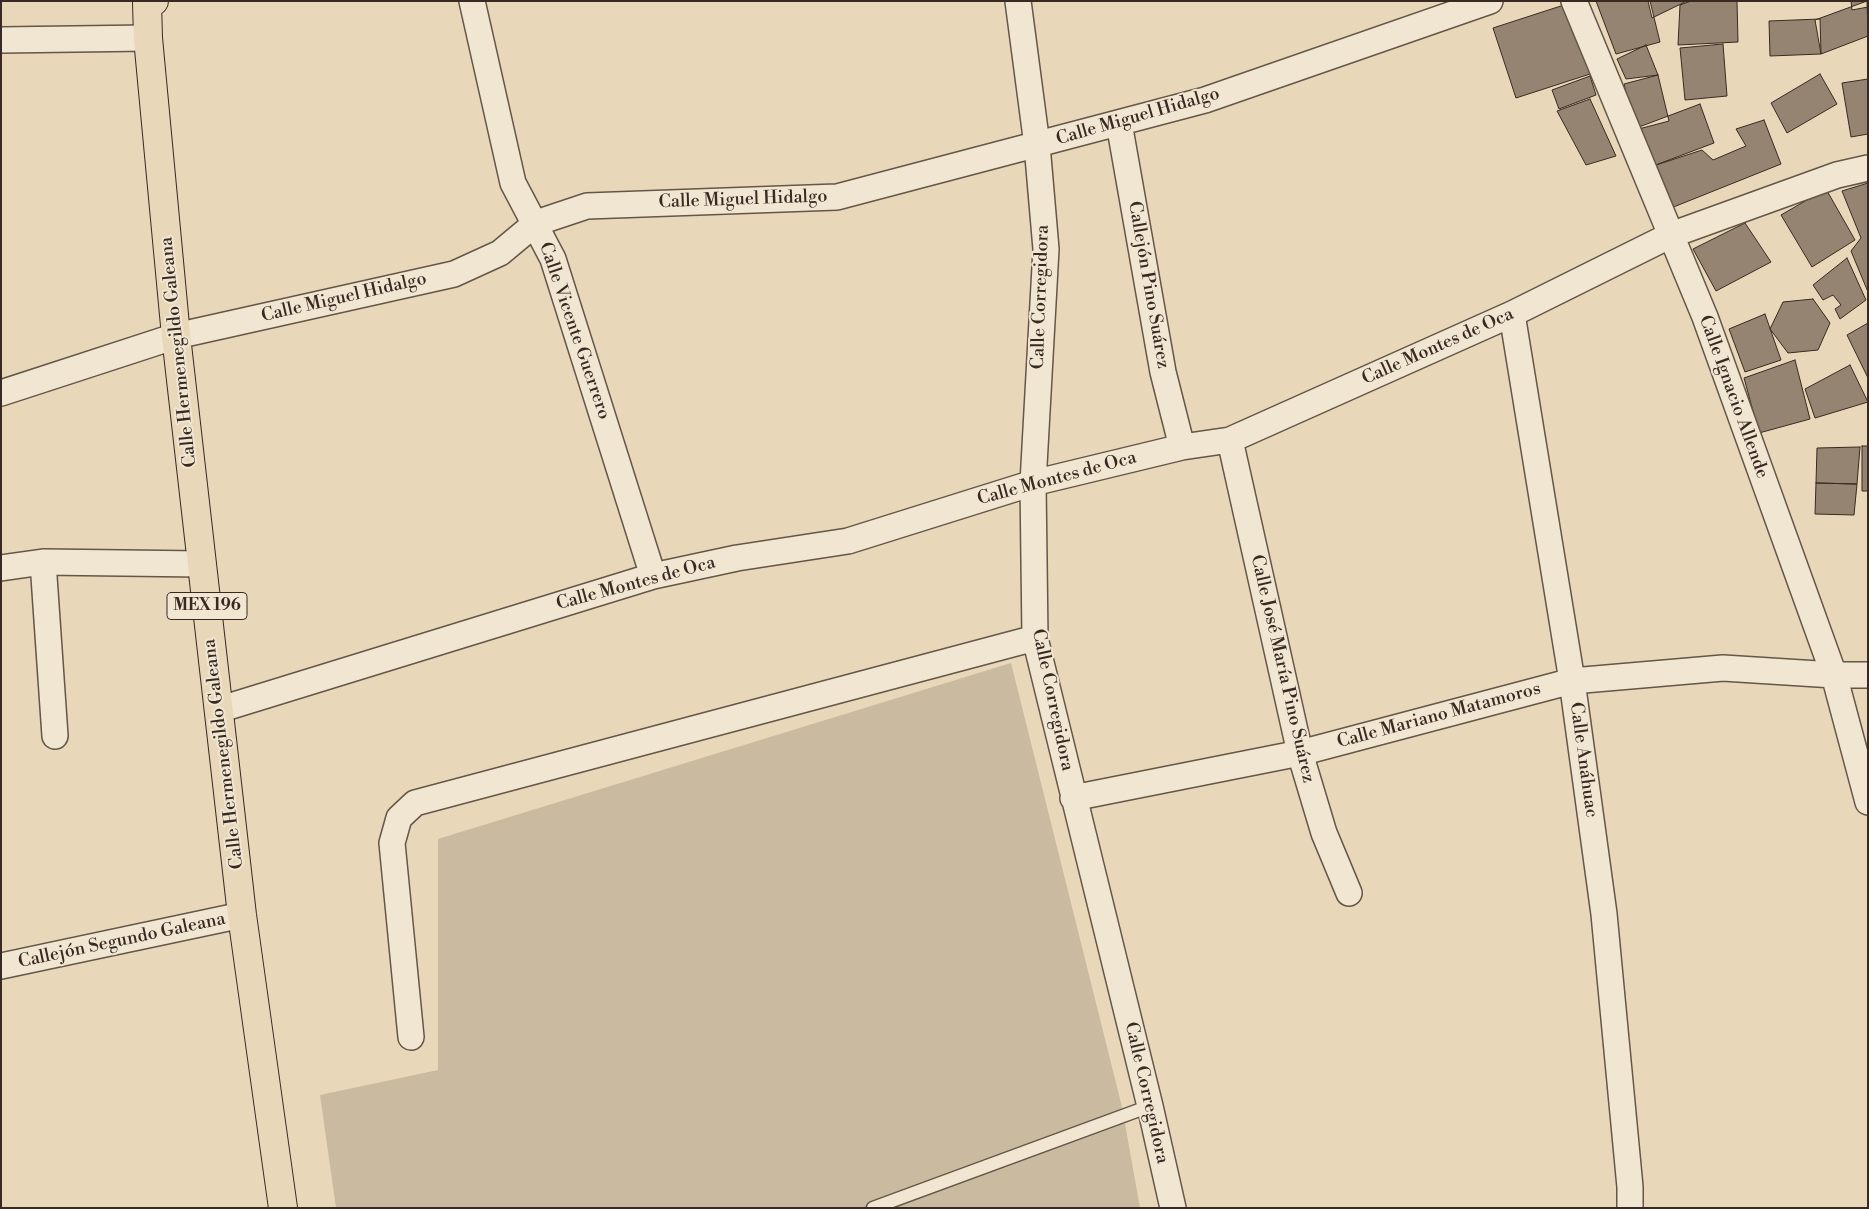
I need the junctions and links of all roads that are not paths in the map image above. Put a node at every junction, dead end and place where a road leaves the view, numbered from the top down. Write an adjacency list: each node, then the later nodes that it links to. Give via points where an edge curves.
1 (472, 1): 11 (street, Calle Vicente Guerrero, via 513,183)
2 (1018, 1): 9 (street, Calle Corregidora)
3 (1490, 1): 8 (street, Calle Miguel Hidalgo, via 1205,100)
4 (1574, 1): 12 (street, Calle Ignacio Allende)
5 (149, 2): 6 (main road, Calle Hermenegildo Galeana / MEX 196)
6 (148, 38): 7 (street); 14 (main road, Calle Hermenegildo Galeana / MEX 196)
7 (1, 40)
8 (1119, 123): 9 (street, Calle Miguel Hidalgo); 17 (street, Callejón Pino Suárez, via 1163,372)
9 (1037, 145): 11 (street, Calle Miguel Hidalgo, via 837,196 587,206); 18 (street, Calle Corregidora, via 1046,249)
10 (1868, 168): 12 (street, Calle Montes de Oca, via 1837,175)
11 (536, 224): 14 (street, Calle Miguel Hidalgo, via 500,253 454,274); 22 (street, Calle Vicente Guerrero, via 553,259)
12 (1671, 235): 13 (street, Calle Montes de Oca); 24 (street, Calle Ignacio Allende, via 1705,317)
13 (1512, 314): 16 (street, Calle Montes de Oca); 26 (street, Calle Anáhuac)
14 (176, 336): 15 (street, Calle Miguel Hidalgo); 20 (main road, Calle Hermenegildo Galeana / MEX 196)
15 (1, 394)
16 (1230, 440): 17 (street, Calle Montes de Oca); 29 (street, Calle José María Pino Suárez)
17 (1182, 447): 18 (street, Calle Montes de Oca)
18 (1032, 482): 22 (street, Calle Montes de Oca, via 848,541 737,558); 23 (street, Calle Corregidora)
19 (43, 562): 20 (street); 21 (street); 28 (street)
20 (202, 564): 27 (main road, Calle Hermenegildo Galeana / MEX 196)
21 (1, 568)
22 (653, 576): 27 (street, Calle Montes de Oca)
23 (1035, 638): 30 (street, Calle Corregidora); 35 (street, via 415,803 399,818 392,843)
24 (1834, 675): 25 (street, Calle Mariano Matamoros); 26 (street, Calle Mariano Matamoros, via 1723,668); 31 (street, Calle Ignacio Allende)
25 (1868, 675)
26 (1572, 681): 29 (street, Calle Mariano Matamoros); 40 (street, Calle Anáhuac, via 1604,914)
27 (218, 710): 33 (main road, Calle Hermenegildo Galeana / MEX 196)
28 (55, 736)
29 (1300, 753): 30 (street, Calle Mariano Matamoros); 32 (street, Calle José María Pino Suárez, via 1324,833)
30 (1073, 798): 36 (street, Calle Corregidora)
31 (1868, 802)
32 (1349, 893)
33 (242, 915): 34 (street, Callejón Segundo Galeana); 37 (main road, Calle Hermenegildo Galeana / MEX 196)
34 (1, 966)
35 (411, 1037)
36 (1150, 1106): 38 (lane); 39 (street, Calle Corregidora)
37 (283, 1208)
38 (873, 1208)
39 (1172, 1208)
40 (1630, 1208)

